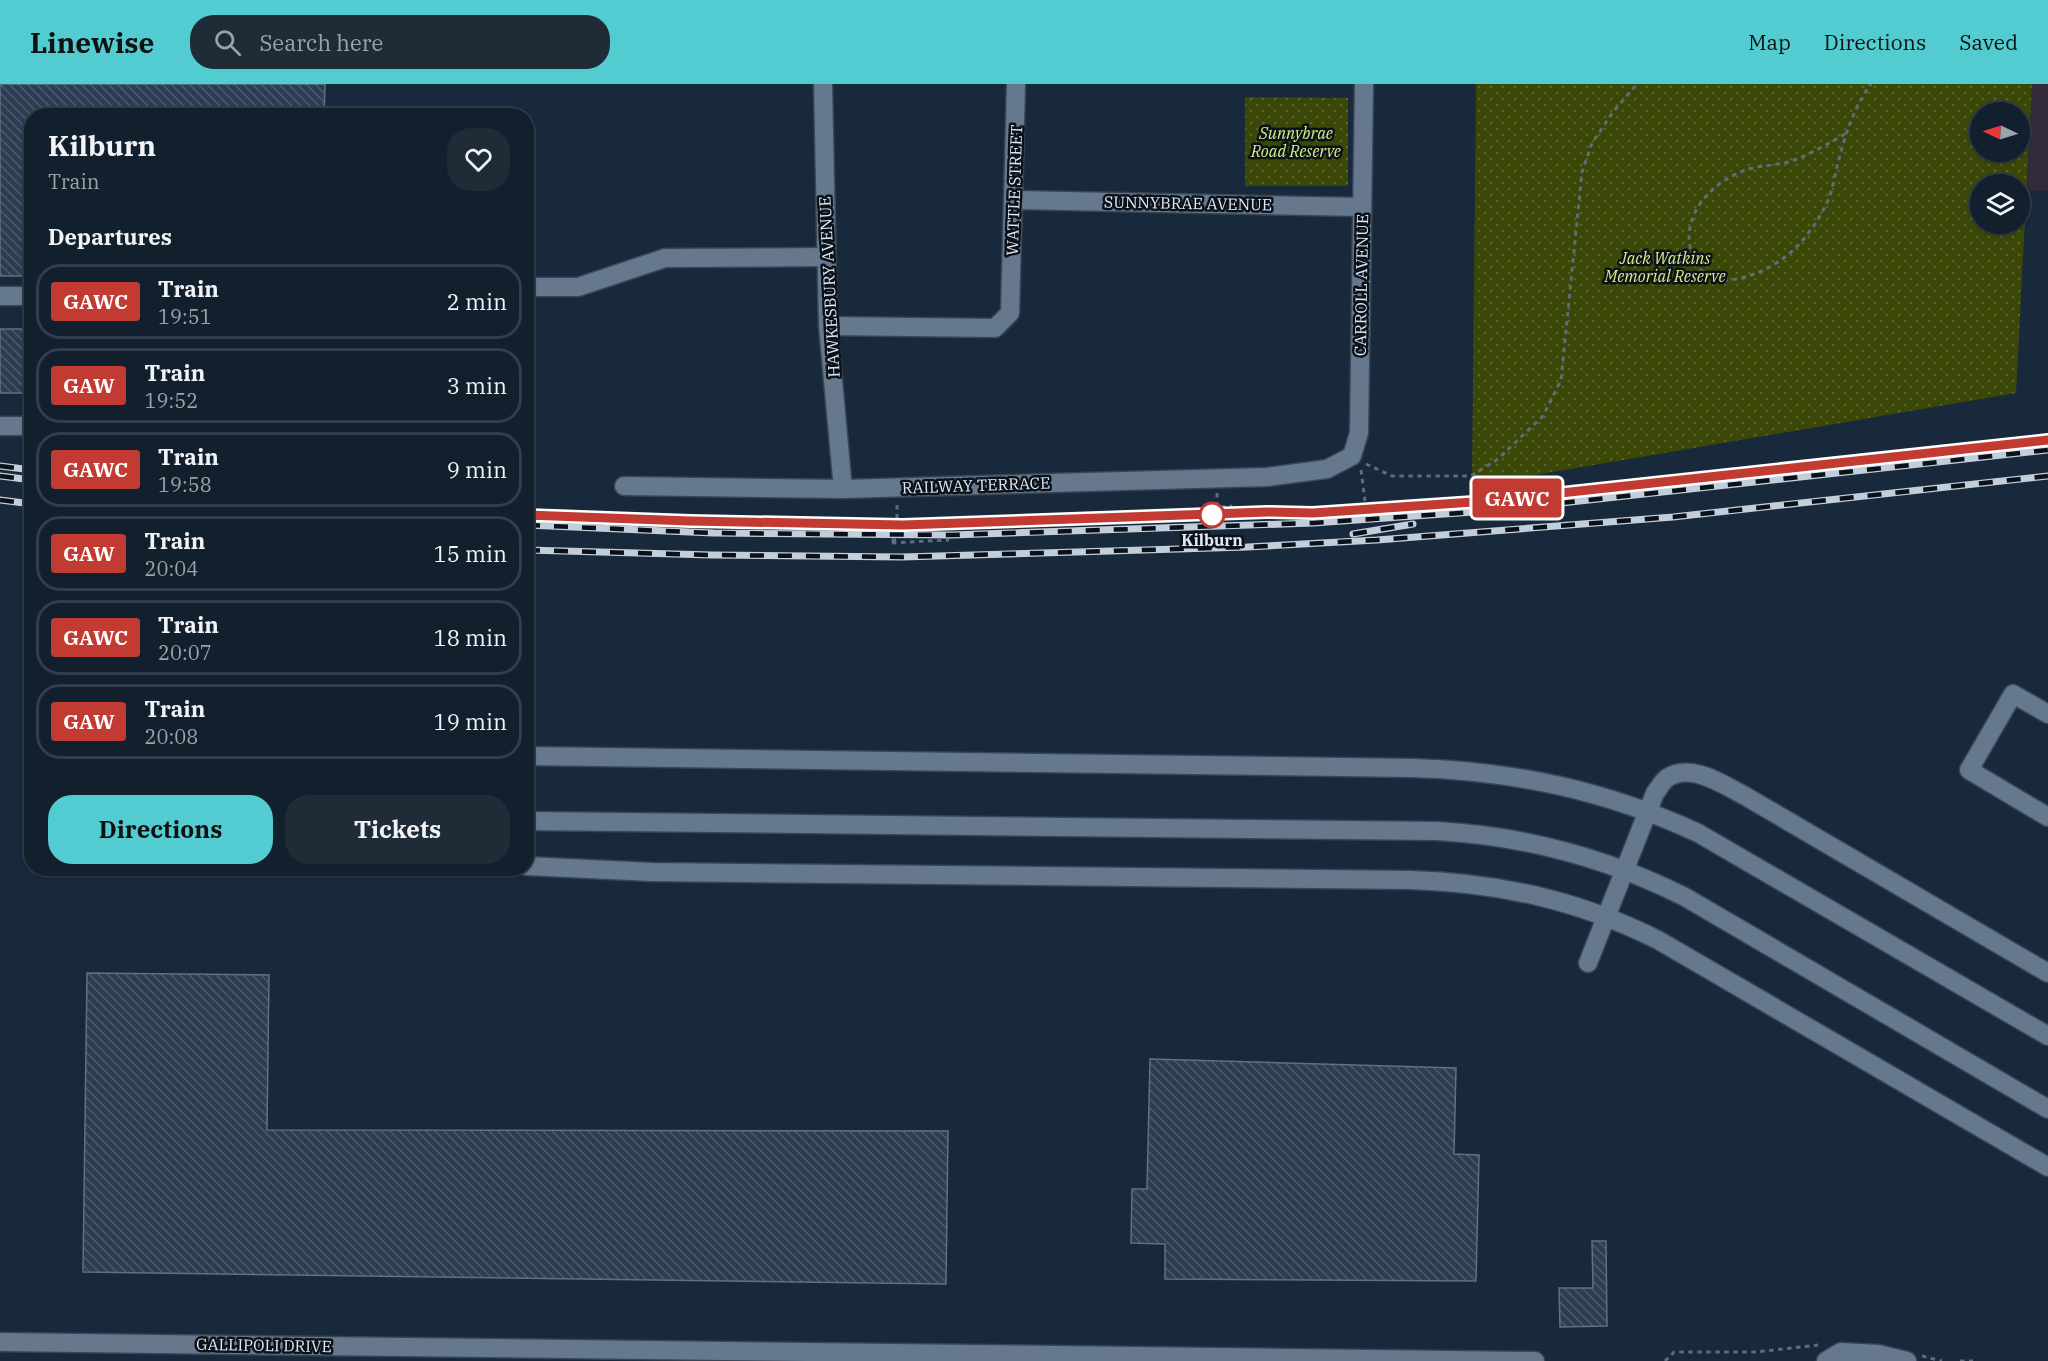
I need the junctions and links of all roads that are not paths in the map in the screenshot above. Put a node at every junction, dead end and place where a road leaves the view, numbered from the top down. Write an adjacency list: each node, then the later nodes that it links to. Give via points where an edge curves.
1 (823, 84): 6 (street, HAWKESBURY AVENUE)
2 (1016, 84): 4 (street, WATTLE STREET)
3 (1364, 84): 5 (street, CARROLL AVENUE)
4 (1013, 200): 5 (street, SUNNYBRAE AVENUE); 10 (street, WATTLE STREET, via 1010,313 995,328)
5 (1362, 207): 13 (street, CARROLL AVENUE, via 1359,433 1352,456)
6 (826, 257): 7 (street, via 665,258 578,287); 10 (street, HAWKESBURY AVENUE)
7 (534, 287)
8 (0, 296): 9 (street)
9 (24, 296)
10 (828, 326): 15 (street, HAWKESBURY AVENUE)
11 (0, 426): 12 (street)
12 (24, 426)
13 (1327, 469): 15 (street, RAILWAY TERRACE, via 1267,477)
14 (624, 486): 15 (street, RAILWAY TERRACE)
15 (843, 489)
16 (2048, 714): 19 (street, via 2013,694 1969,770)
17 (534, 756): 18 (street, via 1457,769 1572,788)
18 (1648, 811): 22 (street); 25 (street, via 1666,779 1677,774 1701,775 1745,796); 26 (street, via 1730,850)
19 (2048, 817)
20 (534, 821): 22 (street, via 1467,832 1536,843)
21 (534, 866): 23 (street, via 652,872 1456,882 1528,893)
22 (1625, 870): 23 (street); 27 (street, via 1686,897)
23 (1607, 916): 24 (street); 28 (street, via 1685,955)
24 (1588, 963)
25 (2048, 973)
26 (2048, 1036)
27 (2048, 1109)
28 (2048, 1167)
29 (0, 1342): 32 (street, GALLIPOLI DRIVE)
30 (1823, 1353): 31 (street)
31 (1913, 1358)
32 (1535, 1361)

